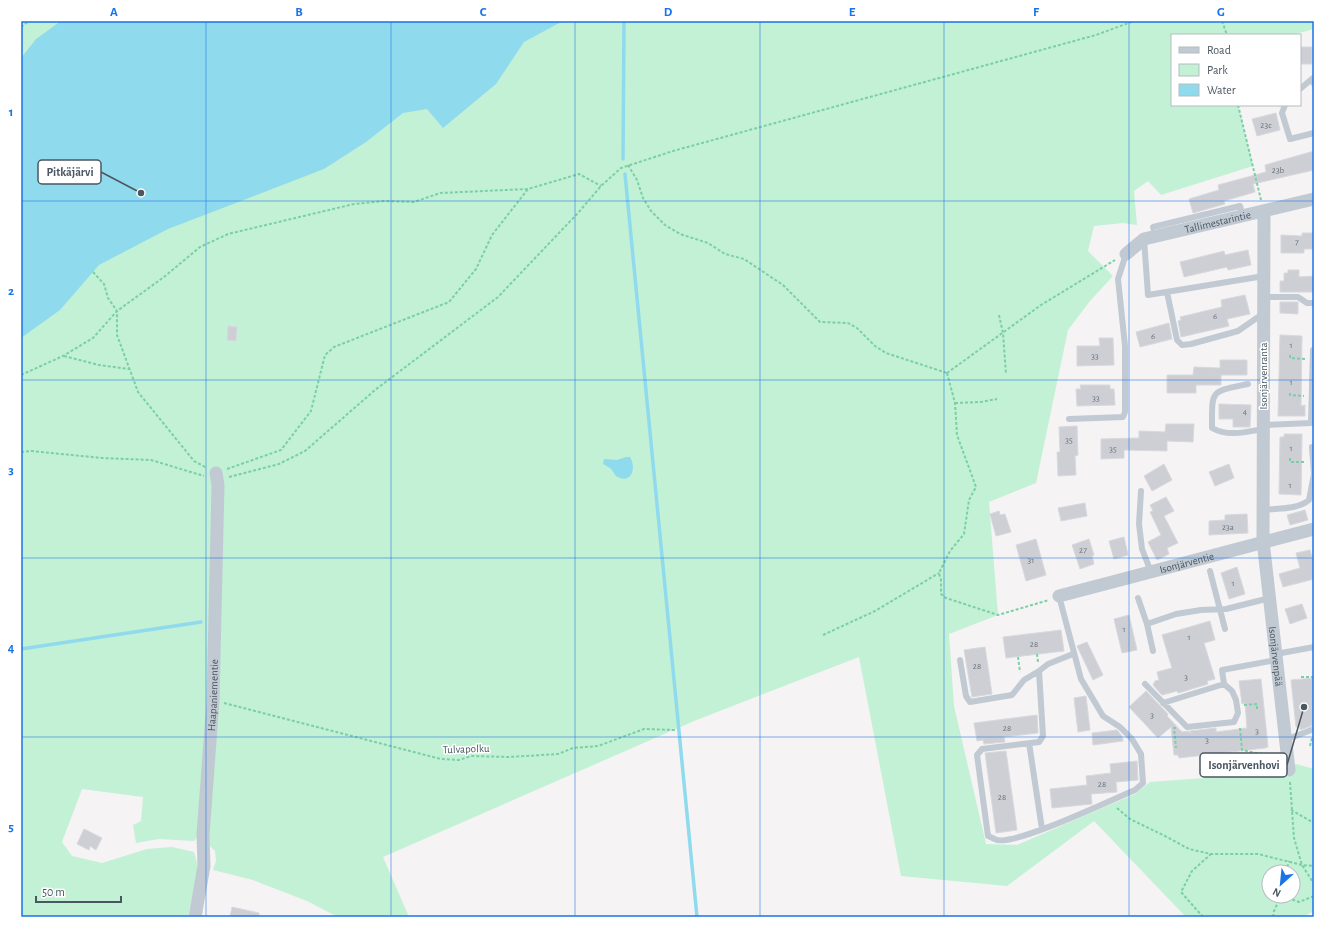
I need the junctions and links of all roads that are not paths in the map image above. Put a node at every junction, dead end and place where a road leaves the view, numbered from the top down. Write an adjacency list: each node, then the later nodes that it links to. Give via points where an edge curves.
1 (1314, 84): 2 (lane, via 1313,78)
2 (1301, 88)
3 (1285, 106): 4 (lane, via 1282,113 1290,139)
4 (1314, 133)
5 (1314, 200): 6 (street, Tallimestarintie)
6 (1264, 211): 7 (street, Tallimestarintie); 9 (street, Isonjärvenranta)
7 (1150, 238): 8 (street, Tallimestarintie); 10 (lane, via 1148,295)
8 (1126, 254): 16 (lane, via 1118,279 1125,346 1125,412 1123,417)
9 (1264, 276): 10 (lane); 11 (street, Isonjärvenranta)
10 (1167, 292): 13 (lane, via 1177,340 1182,345 1238,331)
11 (1264, 297): 12 (lane, via 1298,297 1307,303); 13 (street, Isonjärvenranta)
12 (1314, 303)
13 (1264, 313): 17 (street, Isonjärvenranta)
14 (1313, 350): 17 (lane, via 1311,423)
15 (1248, 384): 17 (lane, via 1219,390 1212,398 1212,428 1219,432 1235,433)
16 (1069, 419)
17 (1263, 427): 21 (street, Isonjärvenranta)
18 (1312, 447): 21 (lane, via 1314,474 1309,500 1290,507)
19 (217, 477): 46 (street, Haapaniementie, via 213,701 203,835 204,866)
20 (1141, 491): 25 (lane, via 1139,524 1142,549)
21 (1263, 510): 23 (street, Isonjärvenranta)
22 (1314, 529): 23 (street, Isonjärventie)
23 (1263, 541): 25 (street, Isonjärventie); 28 (street, Isonjärvenpää)
24 (1210, 571): 29 (lane)
25 (1151, 572): 26 (street, Isonjärventie)
26 (1059, 596): 34 (lane)
27 (1138, 598): 30 (lane)
28 (1270, 598): 29 (lane); 35 (street, Isonjärvenpää)
29 (1219, 609): 30 (lane, via 1176,614); 31 (lane)
30 (1147, 624): 33 (lane)
31 (1225, 629)
32 (1314, 647): 35 (lane)
33 (1153, 651)
34 (1073, 654): 37 (lane, via 1048,664); 45 (lane, via 1081,679 1103,716 1120,727 1142,754 1144,783 1135,790 1102,805)
35 (1276, 657): 39 (lane, via 1222,670); 42 (street, Isonjärvenpää)
36 (960, 660): 37 (lane, via 966,696 970,702 1012,695 1024,680)
37 (1039, 671): 43 (lane, via 1044,736 1039,742)
38 (1145, 684): 40 (lane)
39 (1224, 684): 40 (lane); 40 (lane, via 1232,691 1237,706 1238,713 1234,722 1187,727)
40 (1163, 703)
41 (1314, 729): 42 (lane)
42 (1285, 740): 44 (street, Isonjärvenpää)
43 (1029, 743): 45 (lane); 45 (lane, via 982,749 977,755 988,836 997,840 1010,839)
44 (1289, 770)
45 (1042, 829)
46 (195, 917)

